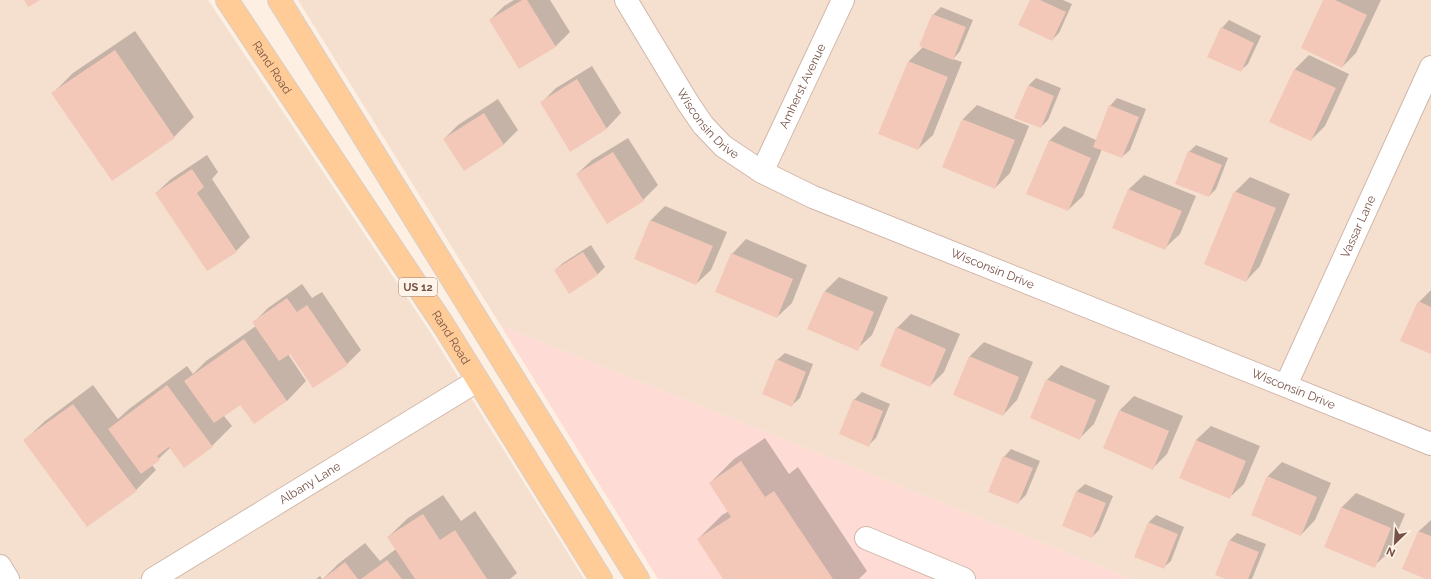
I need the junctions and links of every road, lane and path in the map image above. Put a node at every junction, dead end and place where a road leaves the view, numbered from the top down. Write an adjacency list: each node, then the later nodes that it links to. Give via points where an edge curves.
1 (227, 0): 14 (main road, Rand Road / US 12, via 444,326)
2 (279, 0): 15 (main road, US 12)
3 (626, 0): 6 (street, Wisconsin Drive, via 703,125 723,146)
4 (843, 0): 6 (street, Amherst Avenue)
5 (1431, 67): 7 (street, Vassar Lane)
6 (762, 172): 7 (street, Wisconsin Drive, via 813,197)
7 (1286, 386): 9 (street, Wisconsin Drive)
8 (466, 387): 13 (street, Albany Lane)
9 (1431, 444)
10 (866, 538): 16 (street)
11 (0, 566): 12 (street)
12 (8, 579)
13 (153, 579)
14 (601, 579)
15 (638, 579)
16 (964, 579)

